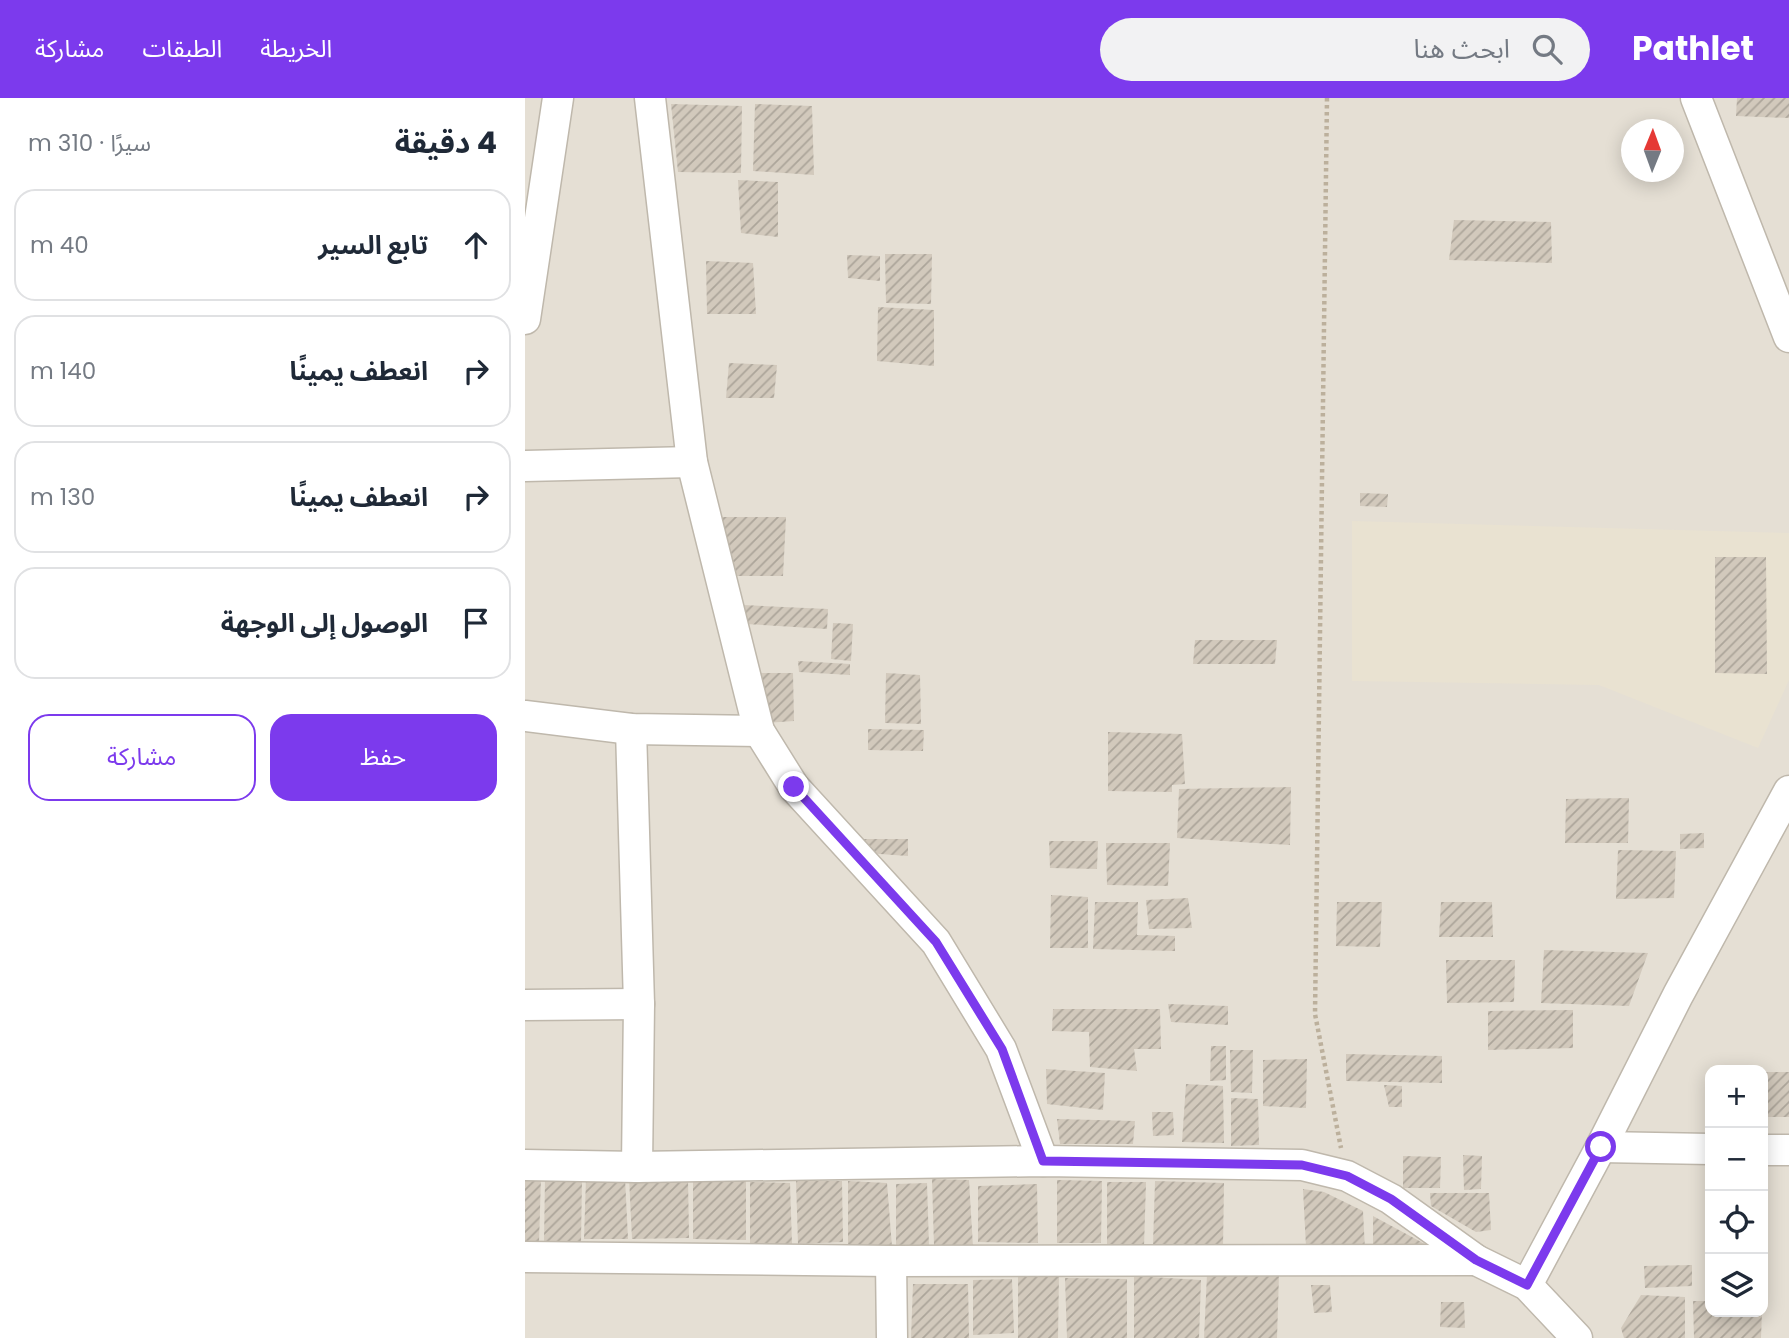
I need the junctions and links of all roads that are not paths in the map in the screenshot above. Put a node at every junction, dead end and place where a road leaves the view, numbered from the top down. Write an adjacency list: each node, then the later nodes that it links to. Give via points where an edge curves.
1 (558, 98): 4 (street)
2 (650, 98): 6 (street)
3 (1696, 98): 5 (street)
4 (525, 319)
5 (1789, 337)
6 (692, 462): 7 (street); 10 (street)
7 (525, 466)
8 (525, 716): 9 (street)
9 (631, 729): 10 (street); 12 (street)
10 (759, 731): 18 (street, via 794,787 936,942 1002,1049)
11 (1789, 791): 14 (street)
12 (639, 1004): 13 (street); 20 (street)
13 (525, 1005)
14 (1601, 1147): 15 (street); 24 (street)
15 (1705, 1149)
16 (1768, 1150): 17 (street)
17 (1789, 1150)
18 (1043, 1161): 20 (street); 22 (street, via 1302,1165 1347,1176 1391,1199)
19 (525, 1165): 20 (street)
20 (637, 1167)
21 (525, 1257): 23 (street)
22 (1476, 1260): 23 (street); 24 (street)
23 (891, 1261): 25 (street)
24 (1527, 1285): 26 (street)
25 (892, 1338)
26 (1577, 1338)

